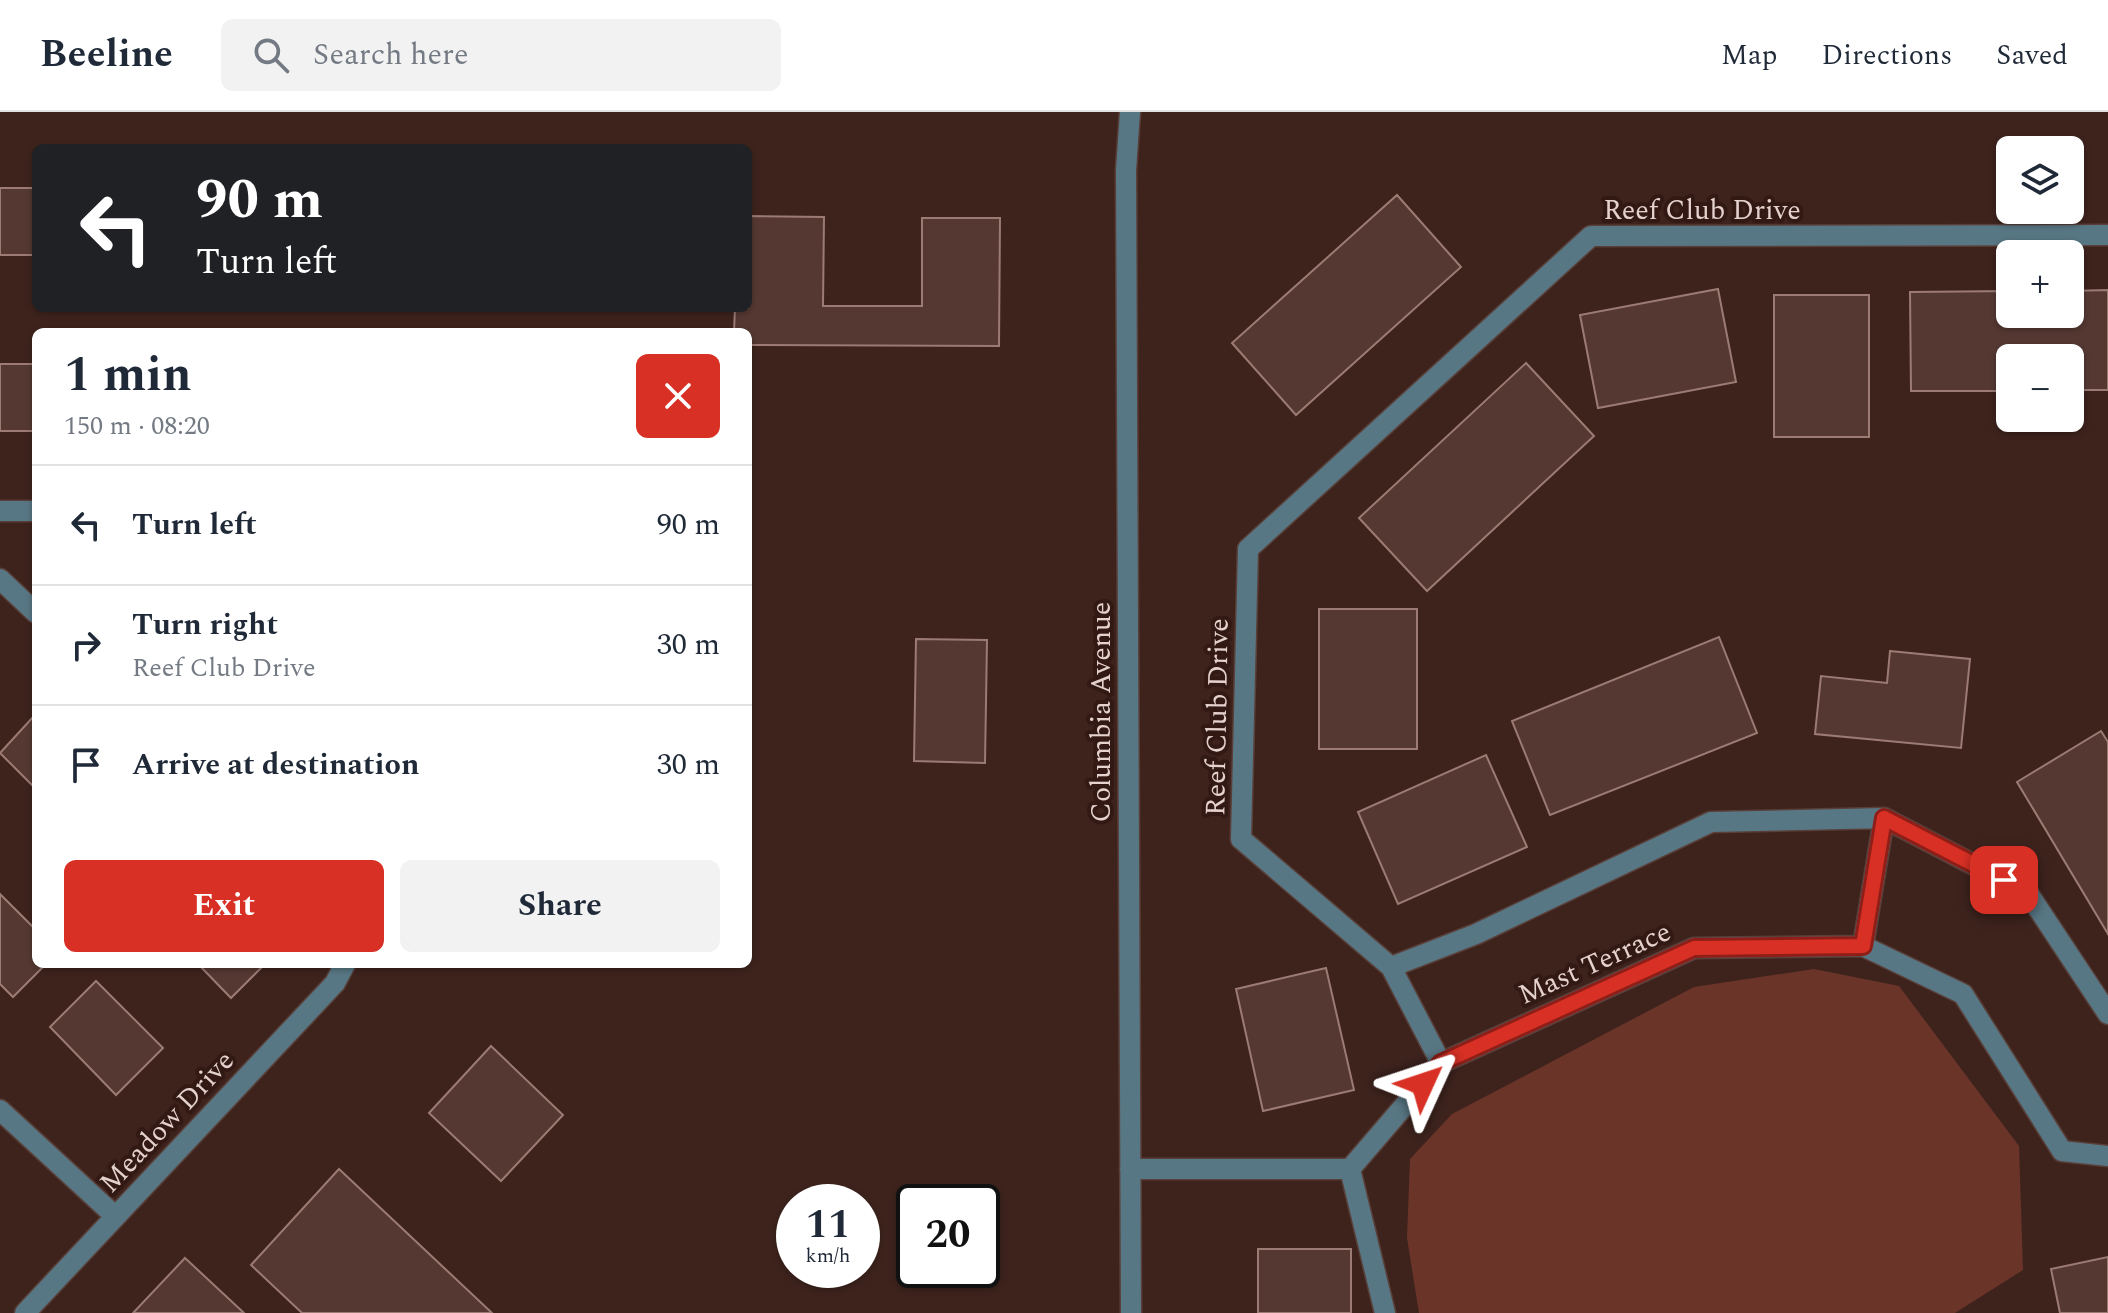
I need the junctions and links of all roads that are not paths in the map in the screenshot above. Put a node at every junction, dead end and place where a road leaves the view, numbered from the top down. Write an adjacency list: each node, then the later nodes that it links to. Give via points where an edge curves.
1 (1130, 112): 15 (street, Columbia Avenue)
2 (2108, 235): 9 (street, Reef Club Drive, via 1591,236 1248,549 1241,839)
3 (0, 511): 4 (street)
4 (32, 511)
5 (0, 579): 6 (street)
6 (32, 609)
7 (1884, 818): 8 (street); 9 (street, via 1711,822 1476,934); 11 (street, via 2028,893)
8 (1863, 946): 12 (street, Mast Terrace, via 1694,948); 14 (street, Mast Terrace, via 1963,994 2062,1151)
9 (1391, 967): 12 (street)
10 (343, 968): 17 (street, Meadow Drive, via 335,983)
11 (2108, 1014)
12 (1441, 1063): 16 (street, Mast Terrace)
13 (0, 1110): 17 (street)
14 (2108, 1156)
15 (1130, 1169): 16 (street); 19 (street, Columbia Avenue)
16 (1350, 1169): 20 (street)
17 (115, 1216): 18 (street, Meadow Drive)
18 (25, 1313)
19 (1131, 1313)
20 (1385, 1313)

